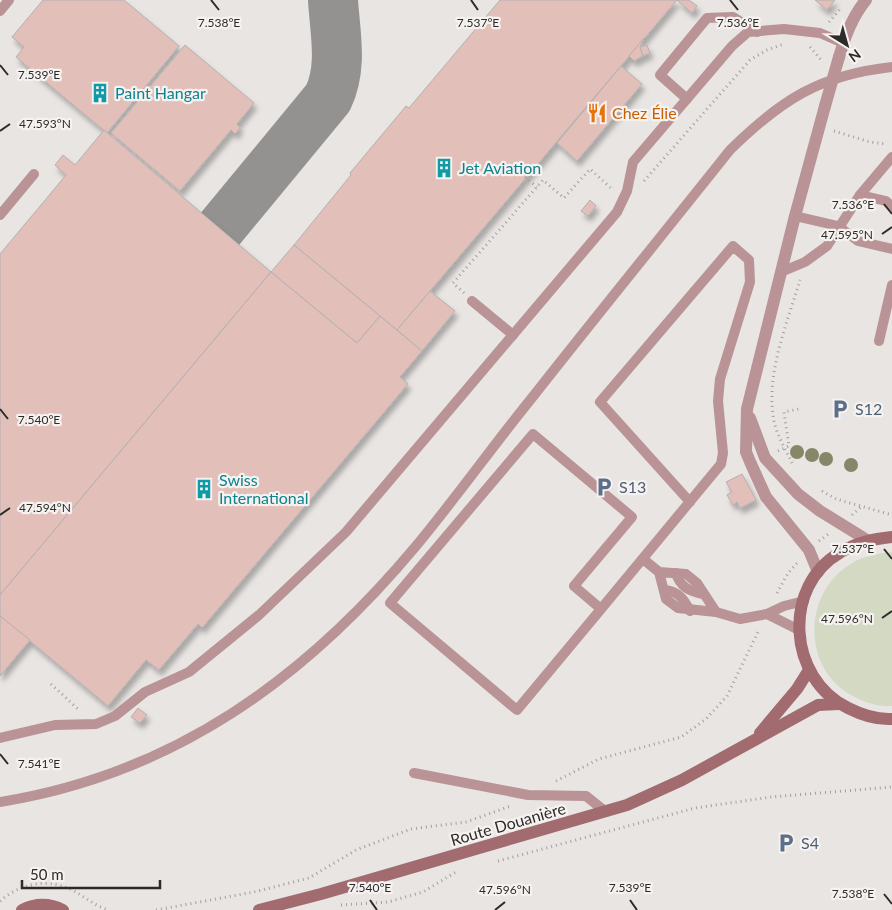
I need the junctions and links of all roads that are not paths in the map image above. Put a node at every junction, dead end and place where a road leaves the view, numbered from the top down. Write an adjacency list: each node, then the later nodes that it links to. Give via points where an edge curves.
1 (9, 0): 3 (lane)
2 (866, 0): 5 (street, via 857,10)
3 (0, 11)
4 (757, 32): 5 (lane, via 784,29 812,31); 7 (lane, via 748,32 732,46); 7 (lane, via 733,17 707,18 660,76)
5 (843, 43): 13 (street, bridge)
6 (892, 68): 39 (lane, via 830,79 759,122 736,145 416,545 336,632 266,691 218,723 155,757 91,781)
7 (687, 99): 19 (lane, via 633,162 617,212)
8 (892, 157): 10 (lane)
9 (34, 174): 12 (lane)
10 (860, 195): 11 (lane); 14 (lane)
11 (890, 203)
12 (0, 215)
13 (795, 216): 14 (lane); 16 (street)
14 (838, 226): 15 (lane, via 858,241); 16 (lane, via 827,246 805,262)
15 (892, 248)
16 (781, 272): 21 (street)
17 (892, 285): 20 (lane)
18 (472, 301): 19 (lane)
19 (513, 335): 36 (lane, via 346,532 259,614 189,672 145,692 115,716 96,724 55,725)
20 (879, 341)
21 (747, 409): 24 (street, via 765,458 798,494); 27 (street, via 746,452 751,464 766,497 809,550)
22 (690, 502): 22 (lane, via 600,402 732,246 749,260 750,282 720,379 718,401 723,453 721,464); 25 (lane)
23 (892, 537): 24 (main road)
24 (867, 540): 27 (main road, via 840,552)
25 (643, 559): 26 (lane); 29 (lane)
26 (659, 572): 30 (lane, via 686,574 697,583); 30 (lane, via 666,599 678,608)
27 (818, 572): 28 (main road)
28 (804, 601): 31 (lane); 32 (main road)
29 (601, 609): 29 (lane, via 574,586 632,517 533,434 390,603 517,710)
30 (716, 612): 31 (lane, via 740,618)
31 (767, 614): 32 (lane)
32 (799, 630): 33 (main road, via 801,651)
33 (809, 670): 34 (main road, via 822,689); 37 (main road, Route Douanière)
34 (839, 704): 35 (main road, via 861,715); 37 (main road, Route Douanière, via 818,705)
35 (892, 719)
36 (0, 738)
37 (754, 740): 40 (main road, Route Douanière, via 682,780 627,806)
38 (414, 773): 40 (lane, via 528,795 586,796)
39 (0, 802)
40 (606, 812): 43 (main road, Route Douanière)
41 (22, 910): 42 (main road, via 43,904)
42 (62, 910)
43 (259, 910)

